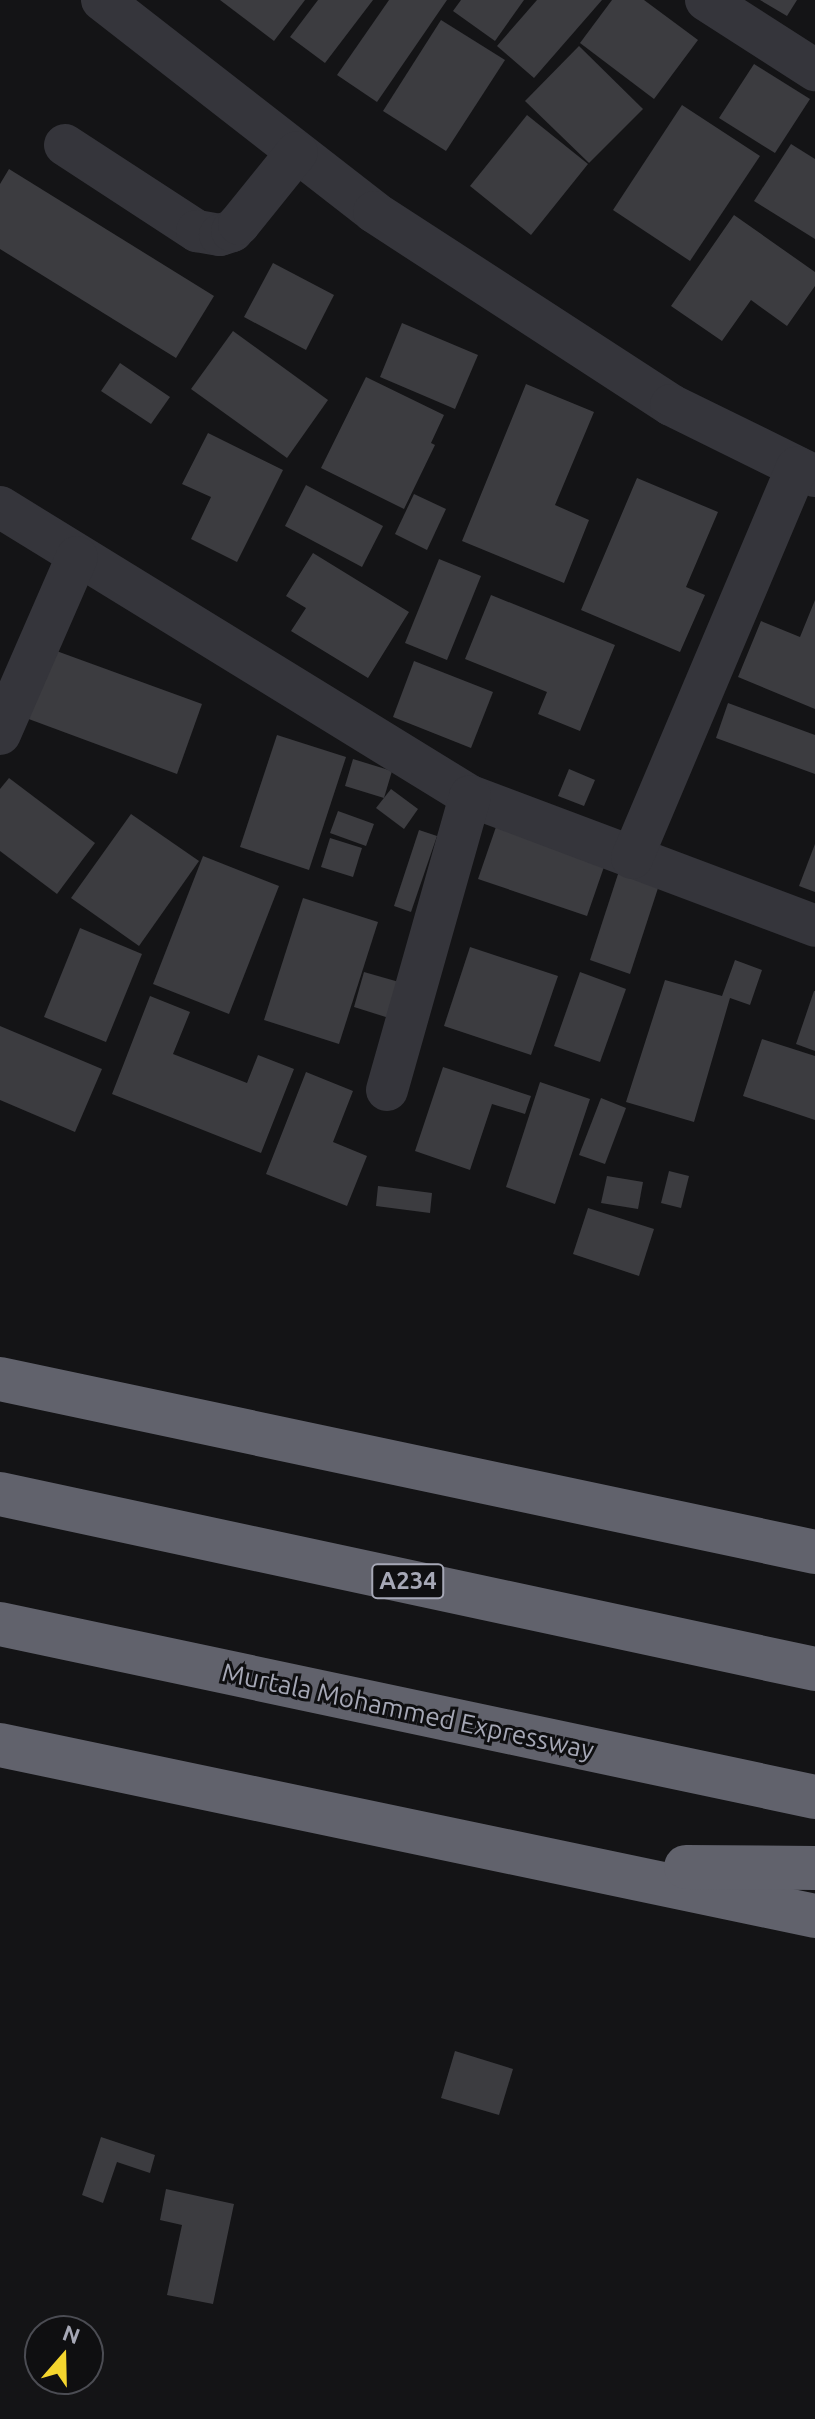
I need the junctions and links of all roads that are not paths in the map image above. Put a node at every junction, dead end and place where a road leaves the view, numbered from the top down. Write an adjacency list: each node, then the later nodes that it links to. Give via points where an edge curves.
1 (102, 0): 5 (street)
2 (706, 0): 3 (street)
3 (815, 70)
4 (65, 145): 5 (street, via 197,231 220,235 239,224)
5 (297, 152): 6 (street, via 374,212 671,405)
6 (806, 472): 11 (street)
7 (0, 507): 8 (street)
8 (77, 557): 9 (street); 10 (street)
9 (0, 734)
10 (470, 796): 11 (street); 13 (street)
11 (632, 858): 12 (street)
12 (815, 926)
13 (387, 1090)
14 (0, 1379): 16 (highway)
15 (0, 1494): 20 (highway, A234)
16 (680, 1523): 17 (highway); 18 (highway)
17 (815, 1552)
18 (815, 1571)
19 (0, 1624): 22 (highway, Murtala Mohammed Expressway)
20 (815, 1669)
21 (0, 1745): 23 (highway)
22 (815, 1797)
23 (564, 1863): 24 (highway); 25 (highway)
24 (815, 1868)
25 (815, 1916)

